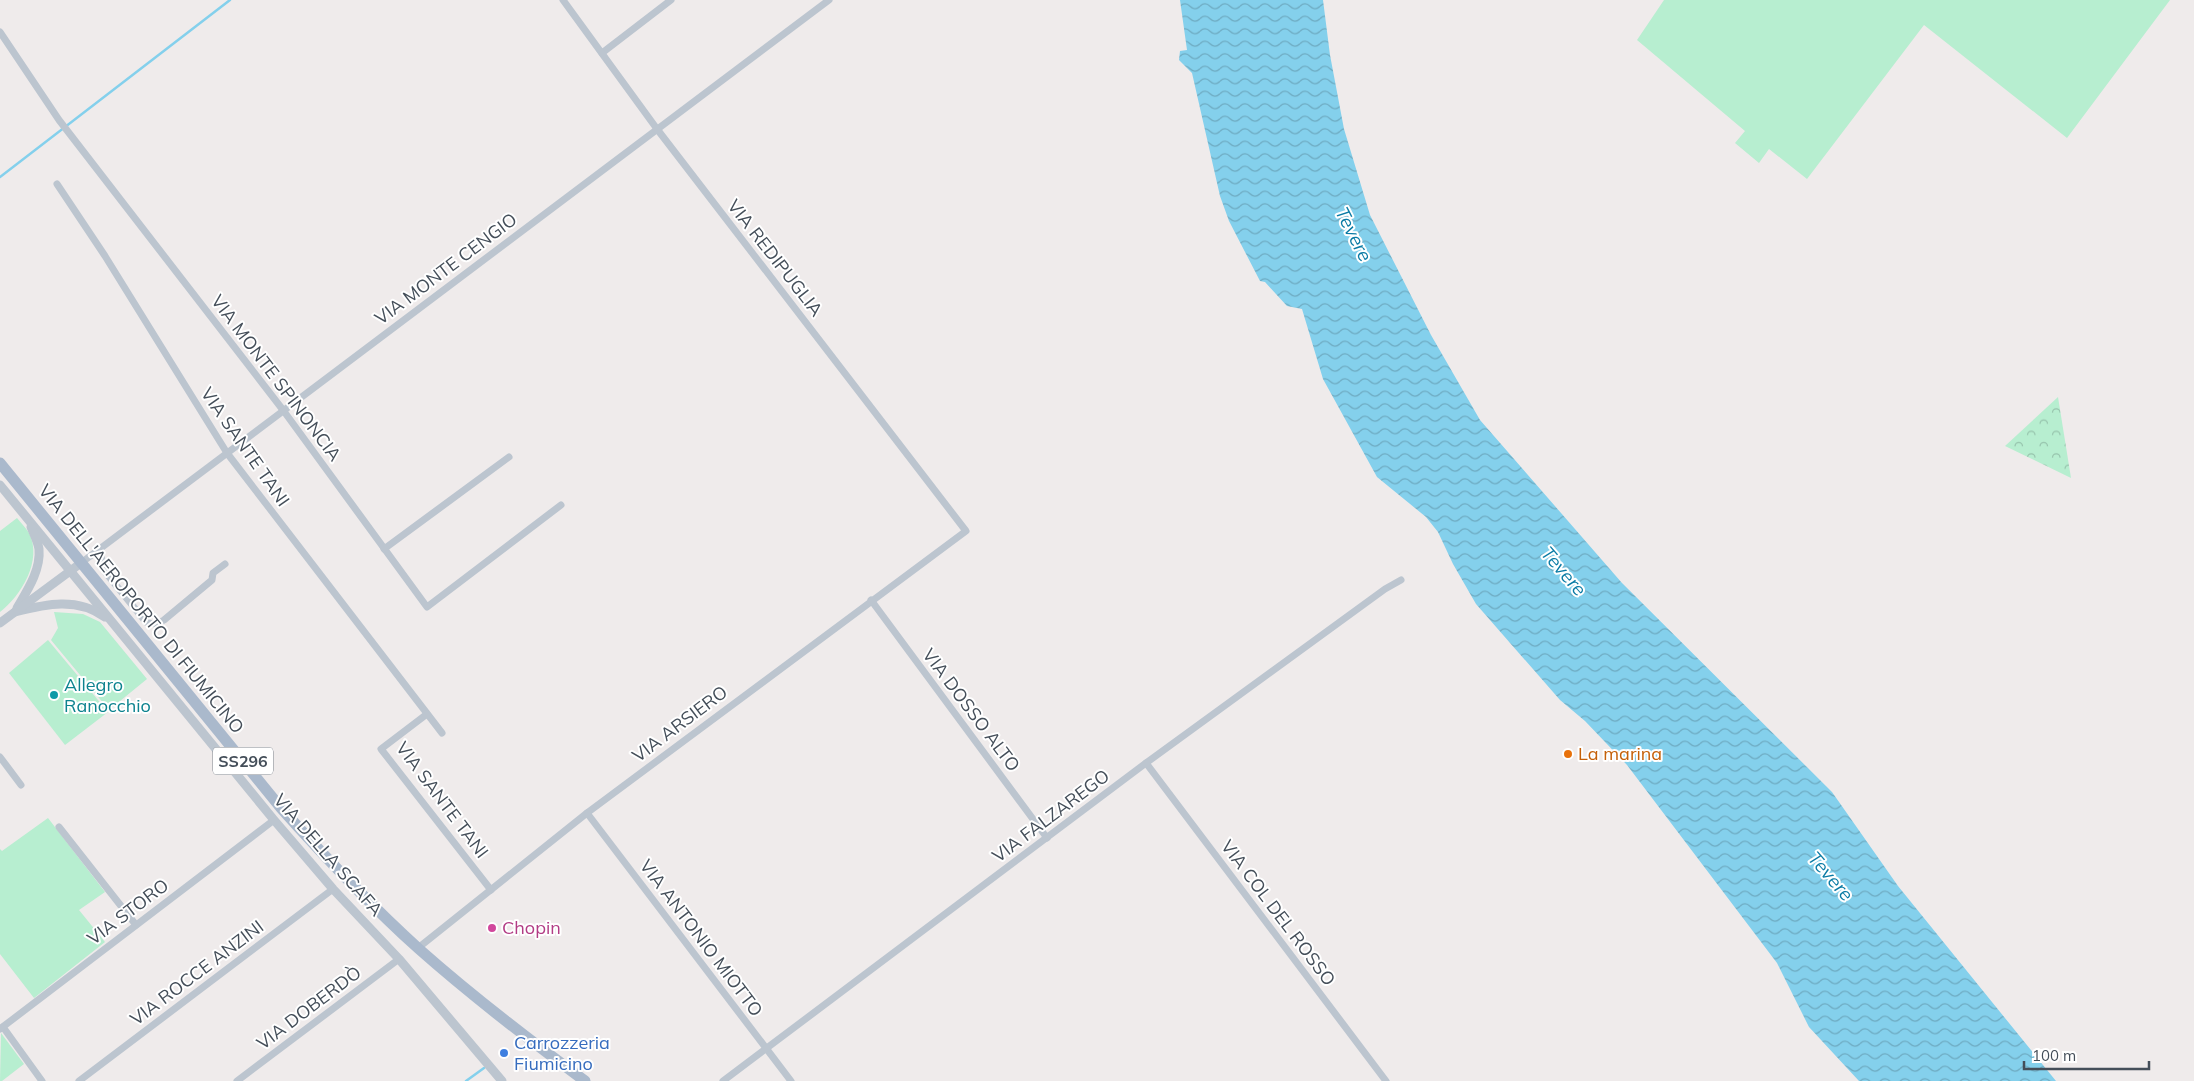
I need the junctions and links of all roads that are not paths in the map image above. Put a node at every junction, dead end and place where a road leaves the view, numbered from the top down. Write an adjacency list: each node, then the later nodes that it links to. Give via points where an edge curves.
1 (563, 0): 5 (street, VIA REDIPUGLIA)
2 (671, 0): 5 (street)
3 (829, 0): 6 (street, VIA MONTE CENGIO)
4 (0, 32): 8 (street, VIA MONTE SPINONCIA, via 71,137)
5 (602, 53): 6 (street, VIA REDIPUGLIA)
6 (657, 129): 8 (street, VIA MONTE CENGIO); 15 (street, VIA REDIPUGLIA)
7 (57, 184): 9 (street, VIA SANTE TANI)
8 (283, 410): 9 (street, VIA MONTE CENGIO); 16 (street, VIA MONTE SPINONCIA)
9 (226, 453): 17 (street, VIA MONTE CENGIO); 26 (street, VIA SANTE TANI)
10 (509, 457): 16 (street)
11 (0, 463): 18 (main road, VIA DELL'AEROPORTO DI FIUMICINO / SS296)
12 (0, 485): 14 (street, VIA DELLA SCAFA)
13 (561, 505): 16 (street, VIA MONTE SPINONCIA, via 427,606)
14 (30, 521): 20 (street, VIA DELLA SCAFA); 23 (street, via 39,555 33,578)
15 (966, 531): 22 (street, VIA ARSIERO)
16 (384, 549)
17 (99, 550): 18 (street, VIA MONTE CENGIO); 19 (street, via 106,573 146,622 152,624 164,620 212,580 213,573)
18 (81, 563): 20 (street); 38 (main road, VIA DELL'AEROPORTO DI FIUMICINO / SS296, via 281,808)
19 (225, 564)
20 (71, 571): 23 (street); 25 (street, VIA DELLA SCAFA)
21 (1401, 580): 29 (street, VIA FALZAREGO)
22 (871, 600): 31 (street, VIA ARSIERO); 34 (street, VIA DOSSO ALTO)
23 (14, 612): 24 (street); 25 (street, via 35,606 69,603 97,612)
24 (0, 623)
25 (113, 623): 32 (street, VIA DELLA SCAFA)
26 (427, 714): 27 (street, VIA SANTE TANI); 36 (street, VIA SANTE TANI, via 381,749)
27 (442, 733)
28 (0, 757): 30 (street)
29 (1146, 764): 34 (street, VIA FALZAREGO); 49 (street, VIA COL DEL ROSSO)
30 (21, 785)
31 (587, 813): 36 (street, VIA ARSIERO); 41 (street, VIA ANTONIO MIOTTO)
32 (274, 820): 35 (street, VIA DELLA SCAFA); 37 (street, VIA STORO)
33 (58, 827): 37 (street)
34 (1048, 838): 41 (street, VIA FALZAREGO)
35 (333, 889): 39 (street, VIA DELLA SCAFA); 43 (street, VIA ROCCE ANZINI)
36 (490, 890): 38 (street, VIA ARSIERO)
37 (136, 925): 40 (street, VIA STORO)
38 (418, 948): 46 (main road, VIA DELL'AEROPORTO DI FIUMICINO / SS296, via 477,999)
39 (399, 959): 44 (street, VIA DOBERDÒ); 45 (street, VIA DELLA SCAFA)
40 (2, 1028): 42 (street)
41 (766, 1047): 47 (street, VIA FALZAREGO); 48 (street, VIA ANTONIO MIOTTO)
42 (42, 1081)
43 (79, 1081)
44 (237, 1081)
45 (502, 1081)
46 (585, 1081)
47 (723, 1081)
48 (791, 1081)
49 (1386, 1081)

